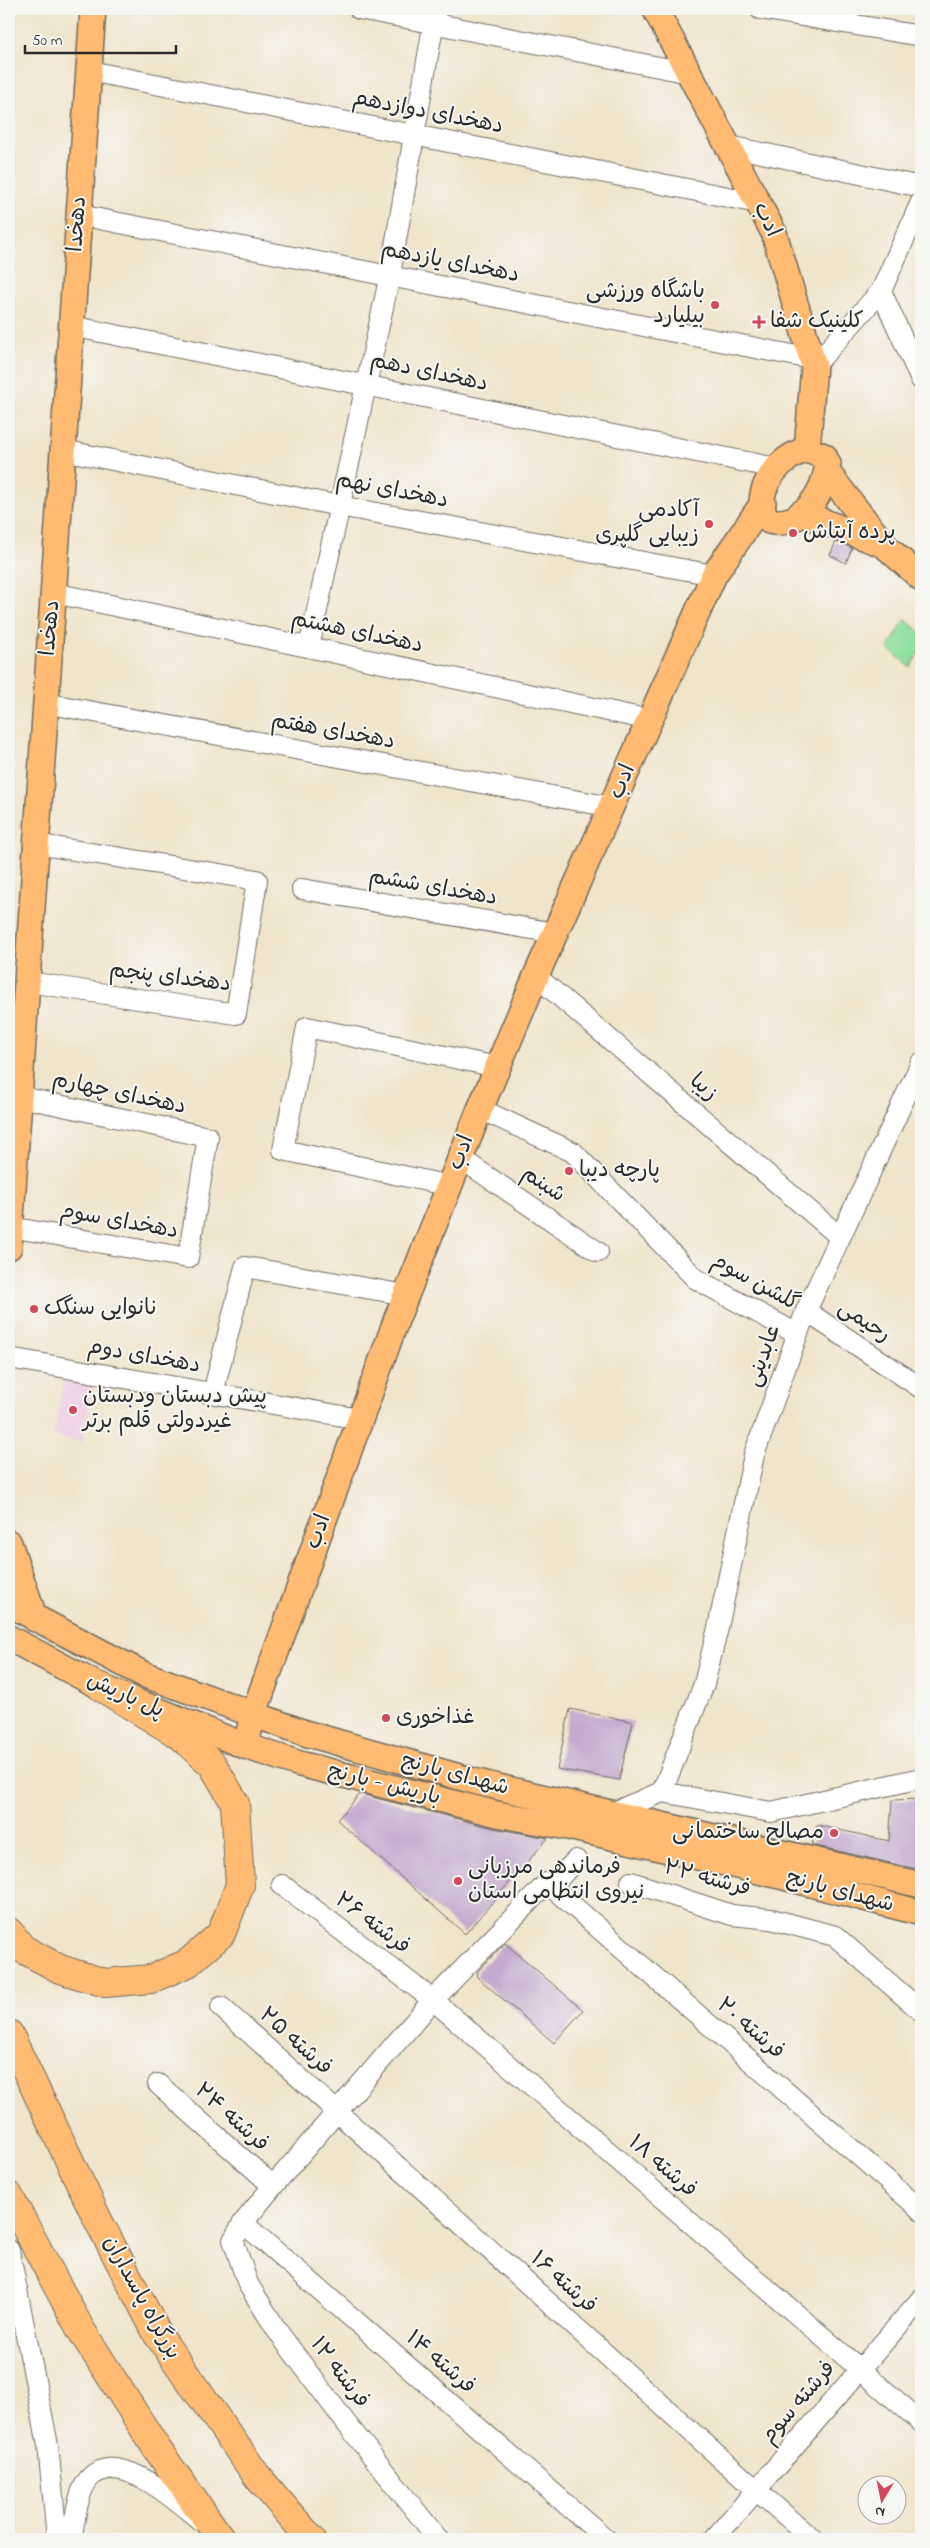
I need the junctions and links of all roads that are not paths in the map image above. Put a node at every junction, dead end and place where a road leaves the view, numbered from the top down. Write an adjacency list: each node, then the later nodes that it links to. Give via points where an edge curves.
1 (93, 9): 7 (main road, دهخدا)
2 (359, 9): 5 (street)
3 (655, 9): 8 (main road, ادب)
4 (760, 9): 6 (street)
5 (435, 16): 8 (street); 9 (street)
6 (921, 36)
7 (89, 71): 9 (street, دهخدای دوازدهم); 14 (main road, دهخدا)
8 (690, 73): 10 (main road, ادب)
9 (414, 135): 13 (street, دهخدای دوازدهم); 15 (street)
10 (729, 146): 11 (street); 13 (main road, ادب)
11 (921, 187)
12 (921, 202): 16 (street)
13 (758, 203): 18 (main road, ادب, via 774,233)
14 (79, 215): 15 (street, دهخدای یازدهم); 17 (main road, دهخدا)
15 (390, 275): 18 (street, دهخدای یازدهم); 20 (street)
16 (881, 291): 18 (street); 19 (street)
17 (71, 326): 20 (street, دهخدای دهم); 21 (main road, دهخدا)
18 (813, 363): 22 (main road, ادب)
19 (921, 380)
20 (366, 384): 23 (street, دهخدای دهم); 26 (street)
21 (63, 450): 26 (street, دهخدای نهم); 32 (main road, دهخدا)
22 (807, 450): 23 (main road, via 794,452); 24 (main road, via 824,456)
23 (776, 468): 25 (main road, via 765,488)
24 (827, 472): 27 (main road, via 818,495); 29 (main road)
25 (762, 503): 28 (main road, via 763,513 769,521); 30 (main road, ادب)
26 (339, 506): 30 (street, دهخدای نهم); 33 (street)
27 (801, 513): 28 (main road); 29 (main road)
28 (777, 523): 30 (main road)
29 (884, 545): 31 (main road)
30 (714, 575): 35 (main road, ادب)
31 (921, 578)
32 (54, 593): 33 (street, دهخدای هشتم); 34 (main road, دهخدا)
33 (309, 647): 35 (street, دهخدای هشتم)
34 (44, 704): 36 (street, دهخدای هفتم); 37 (main road, دهخدا)
35 (650, 720): 36 (main road, ادب)
36 (612, 807): 39 (main road, ادب)
37 (36, 844): 41 (main road, دهخدا); 41 (street, دهخدای پنجم, via 257,880 236,1014)
38 (302, 889): 39 (street, دهخدای ششم)
39 (555, 933): 40 (main road, ادب)
40 (536, 976): 43 (main road, ادب); 49 (street, زیبا)
41 (28, 982): 44 (main road, دهخدا)
42 (921, 1063): 49 (street, عابدینی)
43 (497, 1067): 45 (main road, ادب); 48 (street, via 307,1027 283,1150)
44 (21, 1097): 46 (street, دهخدای چهارم); 50 (main road, دهخدا)
45 (480, 1109): 47 (main road, ادب); 54 (street, گلشن سوم, via 573,1152 696,1279)
46 (208, 1136): 50 (street, دهخدای سوم, via 188,1258)
47 (460, 1158): 48 (main road, ادب); 51 (street, شبنم)
48 (450, 1186): 52 (main road, ادب)
49 (840, 1236): 53 (street, عابدینی)
50 (9, 1237)
51 (598, 1252)
52 (406, 1295): 57 (street, via 245,1267); 58 (main road, ادب)
53 (806, 1311): 54 (street, عابدینی); 56 (street, رحیمی)
54 (798, 1334): 67 (street, عابدینی, via 754,1455 704,1684)
55 (9, 1358): 57 (street, دهخدای دوم)
56 (921, 1388)
57 (213, 1394): 58 (street, دهخدای دوم)
58 (360, 1419): 64 (main road, ادب)
59 (9, 1543): 61 (main road)
60 (9, 1604): 61 (main road, شهدای بارنج)
61 (35, 1619): 64 (main road, شهدای بارنج, via 143,1674)
62 (9, 1638): 63 (main road, پل باریش)
63 (101, 1687): 65 (main road, پل باریش); 76 (highway, via 181,1736 212,1764 235,1803 240,1885 220,1934 188,1963 151,1979 105,1982 60,1970 24,1949)
64 (254, 1713): 65 (main road, ادب); 68 (main road, شهدای بارنج, via 305,1733 428,1769)
65 (245, 1746): 69 (main road, باریش - بارنج, via 300,1764)
66 (921, 1778): 67 (street, via 771,1812)
67 (662, 1792): 68 (street)
68 (614, 1812): 74 (main road, شهدای بارنج)
69 (523, 1820): 75 (main road, شهدای بارنج, via 573,1828)
70 (576, 1860): 72 (street, ۱۲ فرشته, via 559,1878)
71 (631, 1882): 79 (street, ۲۲ فرشته, via 732,1915 772,1919 835,1936)
72 (547, 1883): 77 (street, ۱۲ فرشته); 85 (street, ۲۰ فرشته)
73 (282, 1885): 77 (street, ۲۶ فرشته)
74 (921, 1885)
75 (921, 1913)
76 (9, 1932)
77 (433, 2000): 82 (street, ۱۲ فرشته); 89 (street, ۱۸ فرشته)
78 (221, 2007): 82 (street, ۲۵ فرشته)
79 (921, 2011)
80 (9, 2034): 95 (highway, بزرگراه پاسداران, via 97,2218 158,2335 257,2476)
81 (158, 2084): 83 (street, فرشته ۲۴)
82 (338, 2112): 83 (street, ۱۲ فرشته); 91 (street, ۱۶ فرشته)
83 (273, 2186): 86 (street, ۱۲ فرشته)
84 (9, 2196): 92 (highway, via 81,2330 157,2449)
85 (921, 2210)
86 (243, 2223): 96 (street, ۱۲ فرشته, via 233,2240 248,2284 278,2332); 97 (street, ۱۴ فرشته)
87 (9, 2250): 93 (street, via 48,2445)
88 (921, 2299): 89 (street, فرشته سوم)
89 (860, 2370): 90 (street, ۱۸ فرشته); 91 (street, فرشته سوم)
90 (921, 2422)
91 (756, 2490): 98 (street, فرشته سوم); 99 (street, ۱۶ فرشته)
92 (220, 2538): 94 (street, via 156,2484 119,2469 99,2471 87,2481)
93 (57, 2539)
94 (71, 2539)
95 (311, 2539)
96 (438, 2539)
97 (606, 2539)
98 (714, 2539)
99 (813, 2539)

